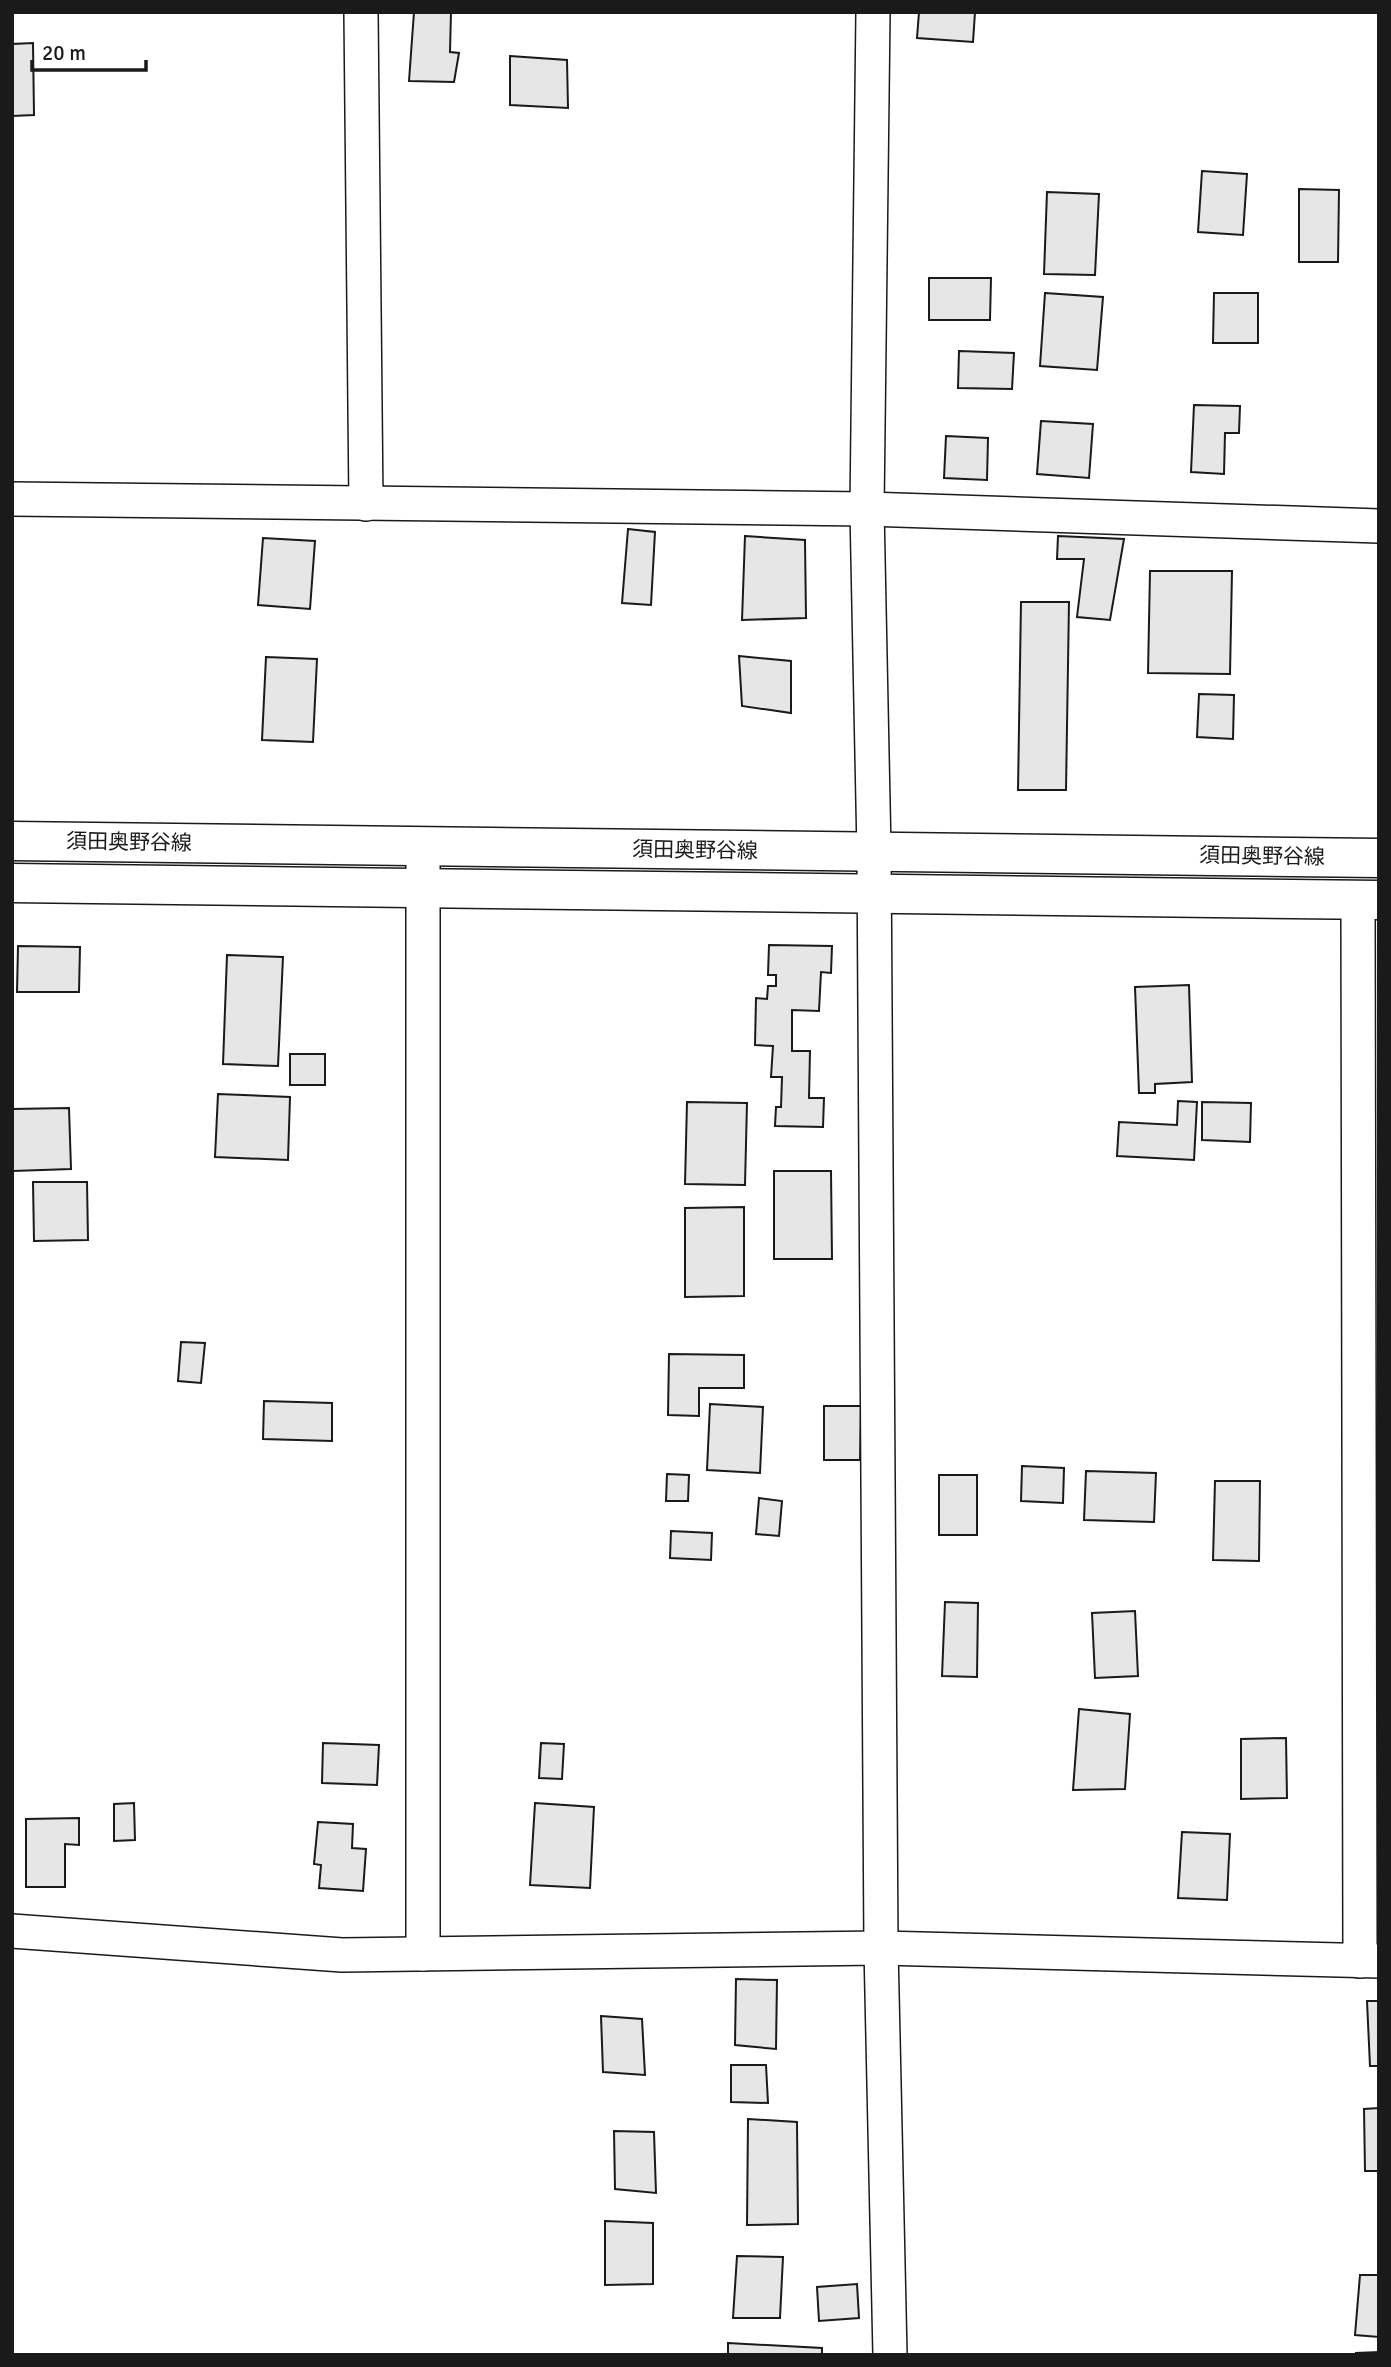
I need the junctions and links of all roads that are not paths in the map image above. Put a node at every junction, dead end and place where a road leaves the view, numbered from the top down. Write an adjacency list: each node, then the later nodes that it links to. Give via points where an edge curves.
1 (361, 12): 4 (street)
2 (873, 12): 5 (street)
3 (12, 499): 4 (street)
4 (366, 504): 5 (street)
5 (867, 509): 6 (street); 9 (street)
6 (1379, 526)
7 (12, 841): 8 (main road, 須田奥野谷線)
8 (423, 846): 9 (main road, 須田奥野谷線); 12 (street)
9 (874, 852): 10 (main road, 須田奥野谷線); 13 (street)
10 (1379, 858)
11 (12, 883): 12 (main road, 須田奥野谷線)
12 (423, 889): 13 (main road, 須田奥野谷線); 17 (street)
13 (874, 895): 14 (main road, 須田奥野谷線); 16 (street)
14 (1368, 900): 18 (street)
15 (12, 1931): 17 (street, via 342,1955)
16 (881, 1948): 17 (street); 18 (street); 19 (street)
17 (423, 1954)
18 (1370, 1961)
19 (890, 2355)

